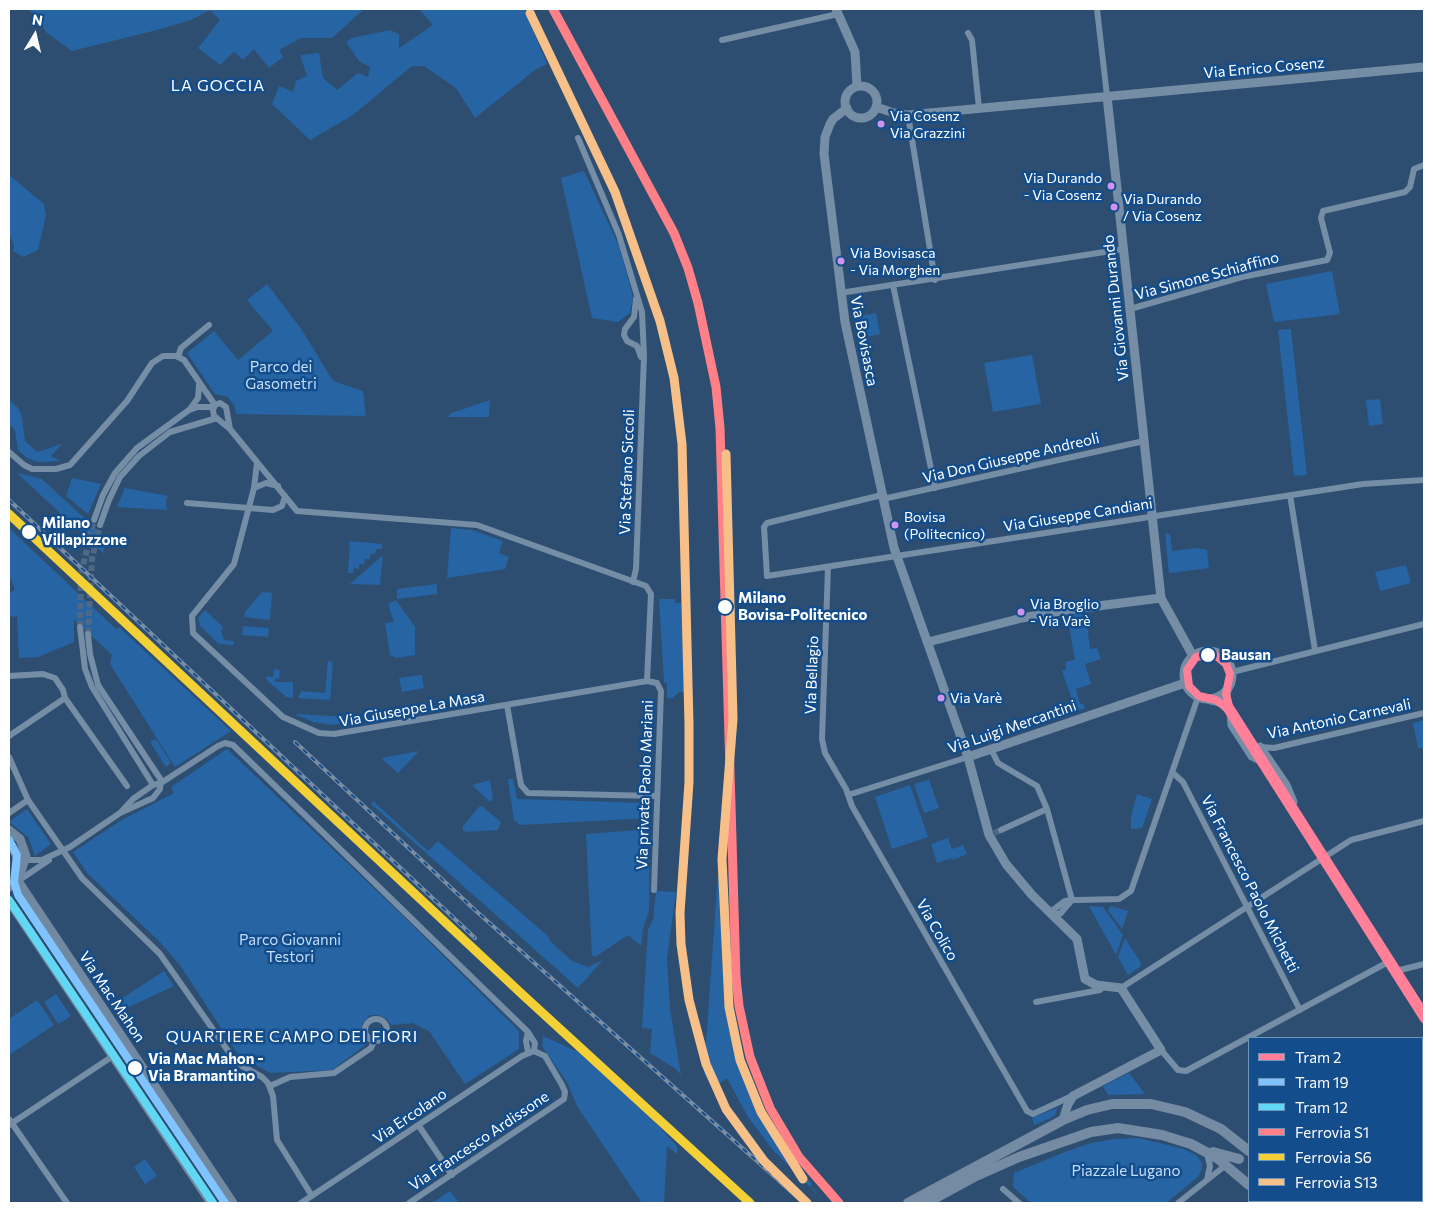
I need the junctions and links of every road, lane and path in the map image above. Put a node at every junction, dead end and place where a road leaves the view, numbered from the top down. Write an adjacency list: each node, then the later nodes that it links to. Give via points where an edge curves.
1 (1097, 9): 7 (street)
2 (837, 11): 4 (street); 6 (street, via 854,52)
3 (968, 32): 10 (street, via 972,40)
4 (722, 40)
5 (1424, 67): 7 (street, Via Enrico Cosenz)
6 (857, 86): 8 (street, via 874,91); 9 (street, via 847,92)
7 (1107, 96): 10 (street, Via Enrico Cosenz); 14 (street, Via Giovanni Durando)
8 (876, 107): 9 (street, via 871,116 863,118 852,115); 11 (street, Via Enrico Cosenz)
9 (847, 108): 18 (street, Via Bovisasca, via 832,119 824,151)
10 (978, 108): 11 (street, Via Enrico Cosenz)
11 (908, 115): 15 (street)
12 (578, 138): 17 (street, via 619,235)
13 (1424, 165): 19 (street, Via Simone Schiaffino, via 1414,169 1409,189 1397,195 1323,212 1321,218 1330,255 1325,261 1242,277)
14 (1124, 249): 15 (street); 19 (street, Via Giovanni Durando)
15 (935, 280): 16 (street)
16 (893, 285): 18 (street); 39 (street)
17 (636, 294): 21 (street, via 636,310); 22 (street, via 642,312)
18 (840, 294): 42 (street, Via Bovisasca)
19 (1130, 309): 33 (street, Via Giovanni Durando)
20 (208, 325): 25 (street, via 182,348)
21 (629, 325): 22 (street); 24 (street, via 624,335)
22 (642, 327): 23 (street)
23 (643, 339): 24 (street); 26 (street, Via Stefano Siccoli)
24 (632, 344): 26 (street, Via Stefano Siccoli, via 640,351)
25 (178, 357): 27 (street); 34 (street, via 163,356 152,363 127,401 70,465 56,469 32,468)
26 (642, 363): 50 (street, Via Stefano Siccoli, via 636,569)
27 (198, 381): 28 (street); 29 (street, via 198,398)
28 (214, 406): 29 (street); 30 (street, via 225,405); 31 (street, via 213,414)
29 (190, 410): 46 (street, via 137,448 115,473)
30 (227, 413): 31 (street); 32 (street)
31 (218, 418): 32 (street); 47 (street, via 170,432 139,456 120,477)
32 (230, 429): 35 (street)
33 (1144, 441): 39 (street, Via Don Giuseppe Andreoli); 45 (street, Via Giovanni Durando)
34 (9, 452)
35 (257, 462): 37 (street); 38 (street)
36 (1424, 480): 40 (street, Via Giuseppe Candiani, via 1371,483)
37 (279, 486): 38 (street, via 266,483); 41 (street)
38 (254, 488): 44 (street)
39 (935, 488): 42 (street, Via Don Giuseppe Andreoli)
40 (1290, 495): 45 (street, Via Giuseppe Candiani, via 1204,511); 56 (street)
41 (285, 496): 44 (street, via 282,506 273,510); 50 (street, Via privata Paolo Mariani, via 294,508 302,512 477,525)
42 (883, 497): 48 (street, Via Bovisasca); 49 (street, Via Don Giuseppe Andreoli, via 771,521 765,525 767,576)
43 (186, 503): 44 (street)
44 (247, 508): 65 (street, Via Giuseppe La Masa, via 232,570 192,616 191,626 194,633 283,717 319,733 334,734)
45 (1152, 516): 48 (street, Via Giuseppe Candiani); 51 (street, Via Giovanni Durando)
46 (94, 520)
47 (100, 525)
48 (896, 555): 49 (street, Via Giuseppe Candiani); 55 (street, Via Bovisasca)
49 (828, 567): 72 (street, Via Bellagio, via 822,739)
50 (632, 582): 60 (street, Via privata Paolo Mariani, via 646,586 651,594)
51 (1161, 598): 55 (street, via 1057,611); 57 (street)
52 (1424, 624): 56 (street)
53 (80, 627): 78 (street, via 85,669 92,687)
54 (88, 634): 77 (street, via 98,685)
55 (928, 642): 74 (street, Via Bovisasca)
56 (1315, 650): 58 (street)
57 (1194, 656): 58 (street, via 1204,652 1218,653); 61 (street, via 1184,670)
58 (1232, 672): 62 (street)
59 (9, 676): 63 (street, via 43,674 55,678)
60 (647, 681): 65 (street, Via Giuseppe La Masa); 81 (street, Via privata Paolo Mariani, via 657,683 661,691 658,790)
61 (1185, 683): 64 (street, via 1191,692); 71 (street, Via Luigi Mercantini)
62 (1230, 685): 64 (street, via 1221,696); 66 (street, via 1226,698)
63 (65, 698): 68 (street); 79 (street)
64 (1203, 698): 66 (street, via 1220,702); 76 (street)
65 (508, 705): 81 (street, via 521,785 528,793)
66 (1230, 710): 69 (street); 75 (street, via 1232,725 1252,756)
67 (1424, 713): 70 (street, Via Antonio Carnevali, via 1274,748)
68 (9, 736)
69 (1249, 739): 70 (street); 75 (street)
70 (1260, 747): 84 (street, via 1288,789)
71 (991, 749): 74 (street, Via Luigi Mercantini); 83 (street, via 998,763 1037,786)
72 (825, 753): 80 (street, Via Colico)
73 (9, 757): 82 (street)
74 (968, 757): 80 (street, Via Luigi Mercantini); 99 (street, Via Bovisasca, via 991,834 1006,864)
75 (1264, 763): 84 (street)
76 (1173, 773): 96 (street, via 1131,891 1119,899); 98 (street, Via Francesco Paolo Michetti, via 1183,782)
77 (162, 782): 78 (street); 86 (street, via 153,798); 115 (street, via 222,744 233,746 528,1032 535,1043)
78 (153, 785): 86 (street)
79 (127, 786)
80 (848, 795): 119 (street, Via Colico, via 1028,1113)
81 (655, 796): 95 (street, Via privata Paolo Mariani, via 658,800)
82 (28, 800): 85 (street); 90 (street)
83 (1047, 809): 89 (street); 96 (street)
84 (1295, 812): 91 (street)
85 (9, 813)
86 (120, 813): 90 (street)
87 (1424, 821): 91 (street, via 1364,835)
88 (9, 830): 92 (main road, via 22,842)
89 (1001, 830)
90 (62, 850): 92 (street, via 42,860); 93 (street); 117 (street, via 82,878 160,954 233,1058 263,1077)
91 (1324, 857): 98 (street); 100 (street)
92 (26, 860): 93 (main road)
93 (18, 881): 94 (main road); 113 (main road, Via Mac Mahon)
94 (9, 887)
95 (654, 890)
96 (1072, 900): 99 (street, via 1060,914)
97 (9, 901): 116 (main road)
98 (1248, 907): 105 (street); 108 (street, Via Francesco Paolo Michetti)
99 (1052, 914): 103 (street, Via Bovisasca, via 1077,939)
100 (1390, 962): 102 (street); 108 (street)
101 (1424, 964): 102 (street)
102 (1396, 972): 109 (street)
103 (1085, 979): 104 (street); 106 (street)
104 (1105, 986): 105 (street); 106 (street)
105 (1120, 988): 114 (street)
106 (1084, 994): 107 (street)
107 (1036, 1002)
108 (1300, 1010): 110 (street)
109 (1424, 1016)
110 (1250, 1037)
111 (1248, 1038): 114 (street, via 1186,1072 1178,1070)
112 (374, 1041): 117 (street, via 371,1048 334,1073 290,1077)
113 (128, 1046): 116 (main road); 137 (main road, Via Mac Mahon)
114 (1161, 1050): 118 (street)
115 (531, 1052): 123 (street, Via Ercolano); 130 (street, Via Francesco Ardissone, via 545,1056 562,1085 564,1099)
116 (113, 1056): 122 (street); 136 (main road)
117 (270, 1086): 134 (street, via 277,1140)
118 (1073, 1096): 119 (street); 120 (street)
119 (1051, 1107): 120 (street)
120 (1066, 1108): 121 (street)
121 (1063, 1120): 125 (main road, via 1087,1110 1117,1104 1160,1106 1212,1124); 126 (main road)
122 (10, 1122): 135 (street)
123 (418, 1126): 130 (street); 134 (street, Via Ercolano)
124 (1191, 1144): 126 (main road, via 1118,1128); 127 (main road); 128 (main road)
125 (1248, 1150)
126 (1018, 1151): 140 (main road); 141 (main road)
127 (1206, 1152): 129 (main road); 131 (street, via 1210,1163)
128 (1244, 1158): 129 (main road)
129 (1226, 1165): 131 (street); 132 (main road)
130 (452, 1175): 139 (street, Via Francesco Ardissone)
131 (1206, 1180): 143 (street)
132 (1248, 1184)
133 (1003, 1188): 142 (street)
134 (312, 1196): 138 (street, Via Ercolano)
135 (67, 1203)
136 (211, 1203)
137 (233, 1203)
138 (301, 1203)
139 (409, 1203)
140 (908, 1203)
141 (926, 1203)
142 (1019, 1203)
143 (1178, 1203)

